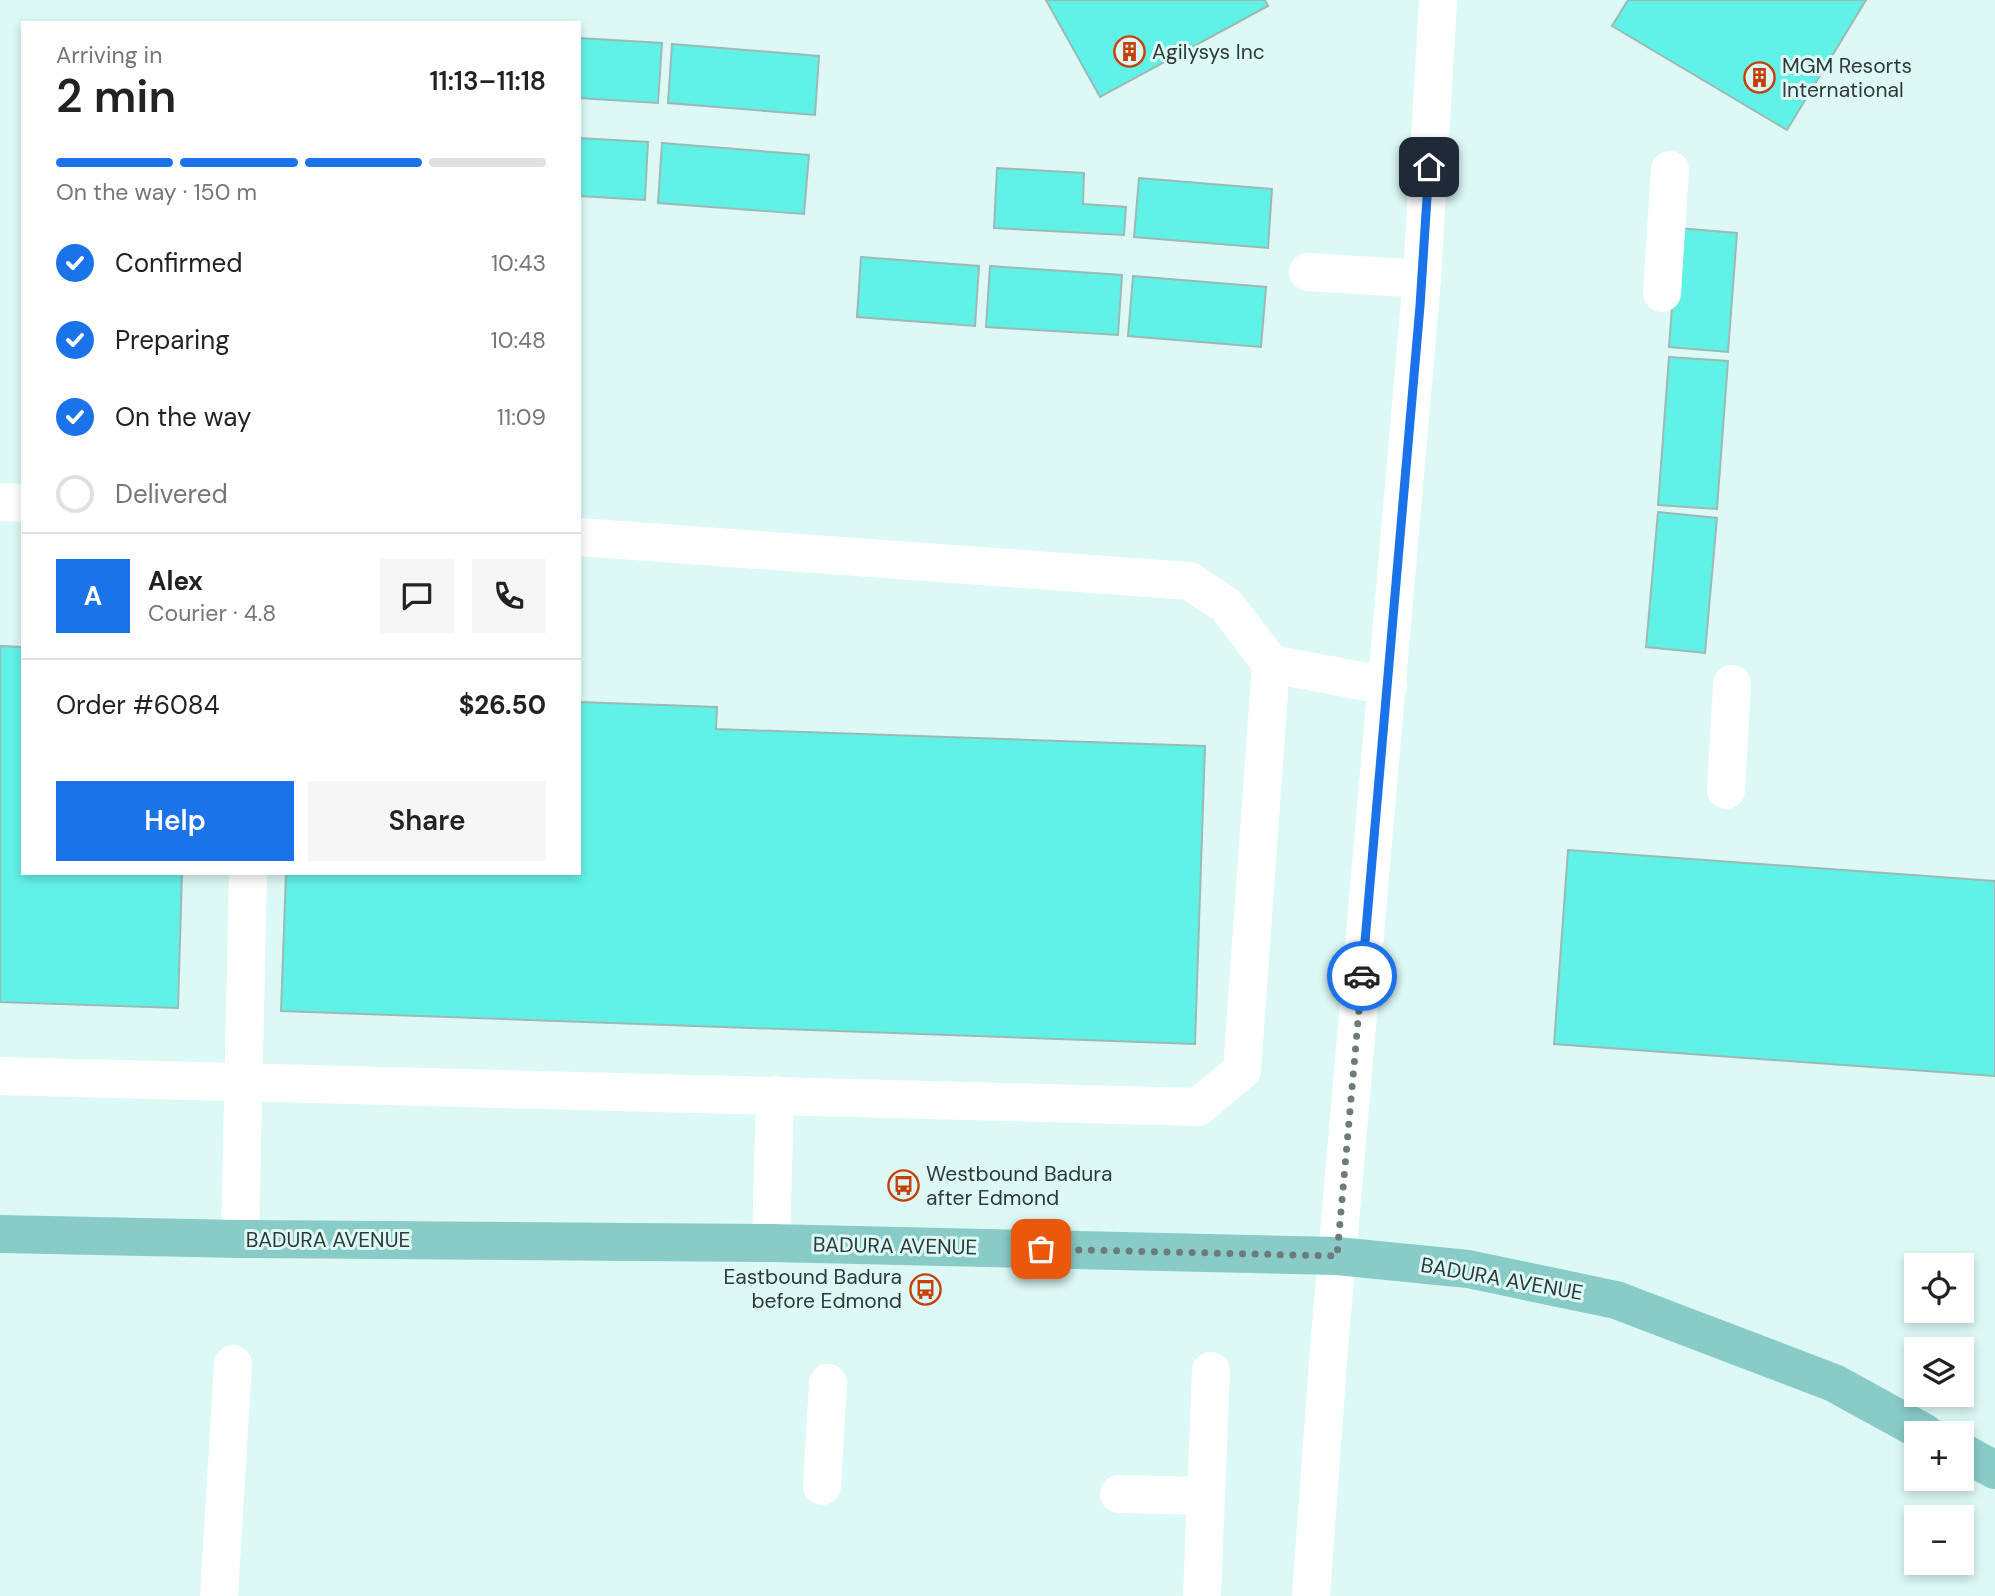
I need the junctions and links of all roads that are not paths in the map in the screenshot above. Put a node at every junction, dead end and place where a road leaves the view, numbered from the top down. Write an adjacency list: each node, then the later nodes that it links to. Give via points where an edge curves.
1 (1438, 0): 4 (street)
2 (1670, 170): 5 (street)
3 (1307, 272): 4 (street)
4 (1422, 279): 11 (street)
5 (1662, 293)
6 (0, 502): 7 (street)
7 (21, 503)
8 (581, 537): 9 (street, via 1189,581 1226,605)
9 (1271, 664): 11 (street); 16 (street, via 1241,1070 1233,1077 1198,1107)
10 (1732, 684): 12 (street)
11 (1388, 686): 20 (street)
12 (1726, 790)
13 (248, 875): 15 (street)
14 (0, 1076): 15 (street)
15 (243, 1082): 16 (street); 18 (street)
16 (775, 1095): 19 (street)
17 (0, 1234): 18 (main road, BADURA AVENUE)
18 (240, 1239): 19 (main road, BADURA AVENUE)
19 (771, 1243): 20 (main road, BADURA AVENUE)
20 (1337, 1256): 24 (main road, BADURA AVENUE, via 1468,1269 1616,1300 1834,1383); 32 (street)
21 (233, 1364): 30 (street)
22 (1211, 1371): 29 (street)
23 (828, 1382): 27 (street)
24 (1904, 1421)
25 (1974, 1459): 26 (main road)
26 (1995, 1470)
27 (822, 1486)
28 (1119, 1494): 29 (street)
29 (1204, 1496): 31 (street)
30 (219, 1596)
31 (1202, 1596)
32 (1311, 1596)

